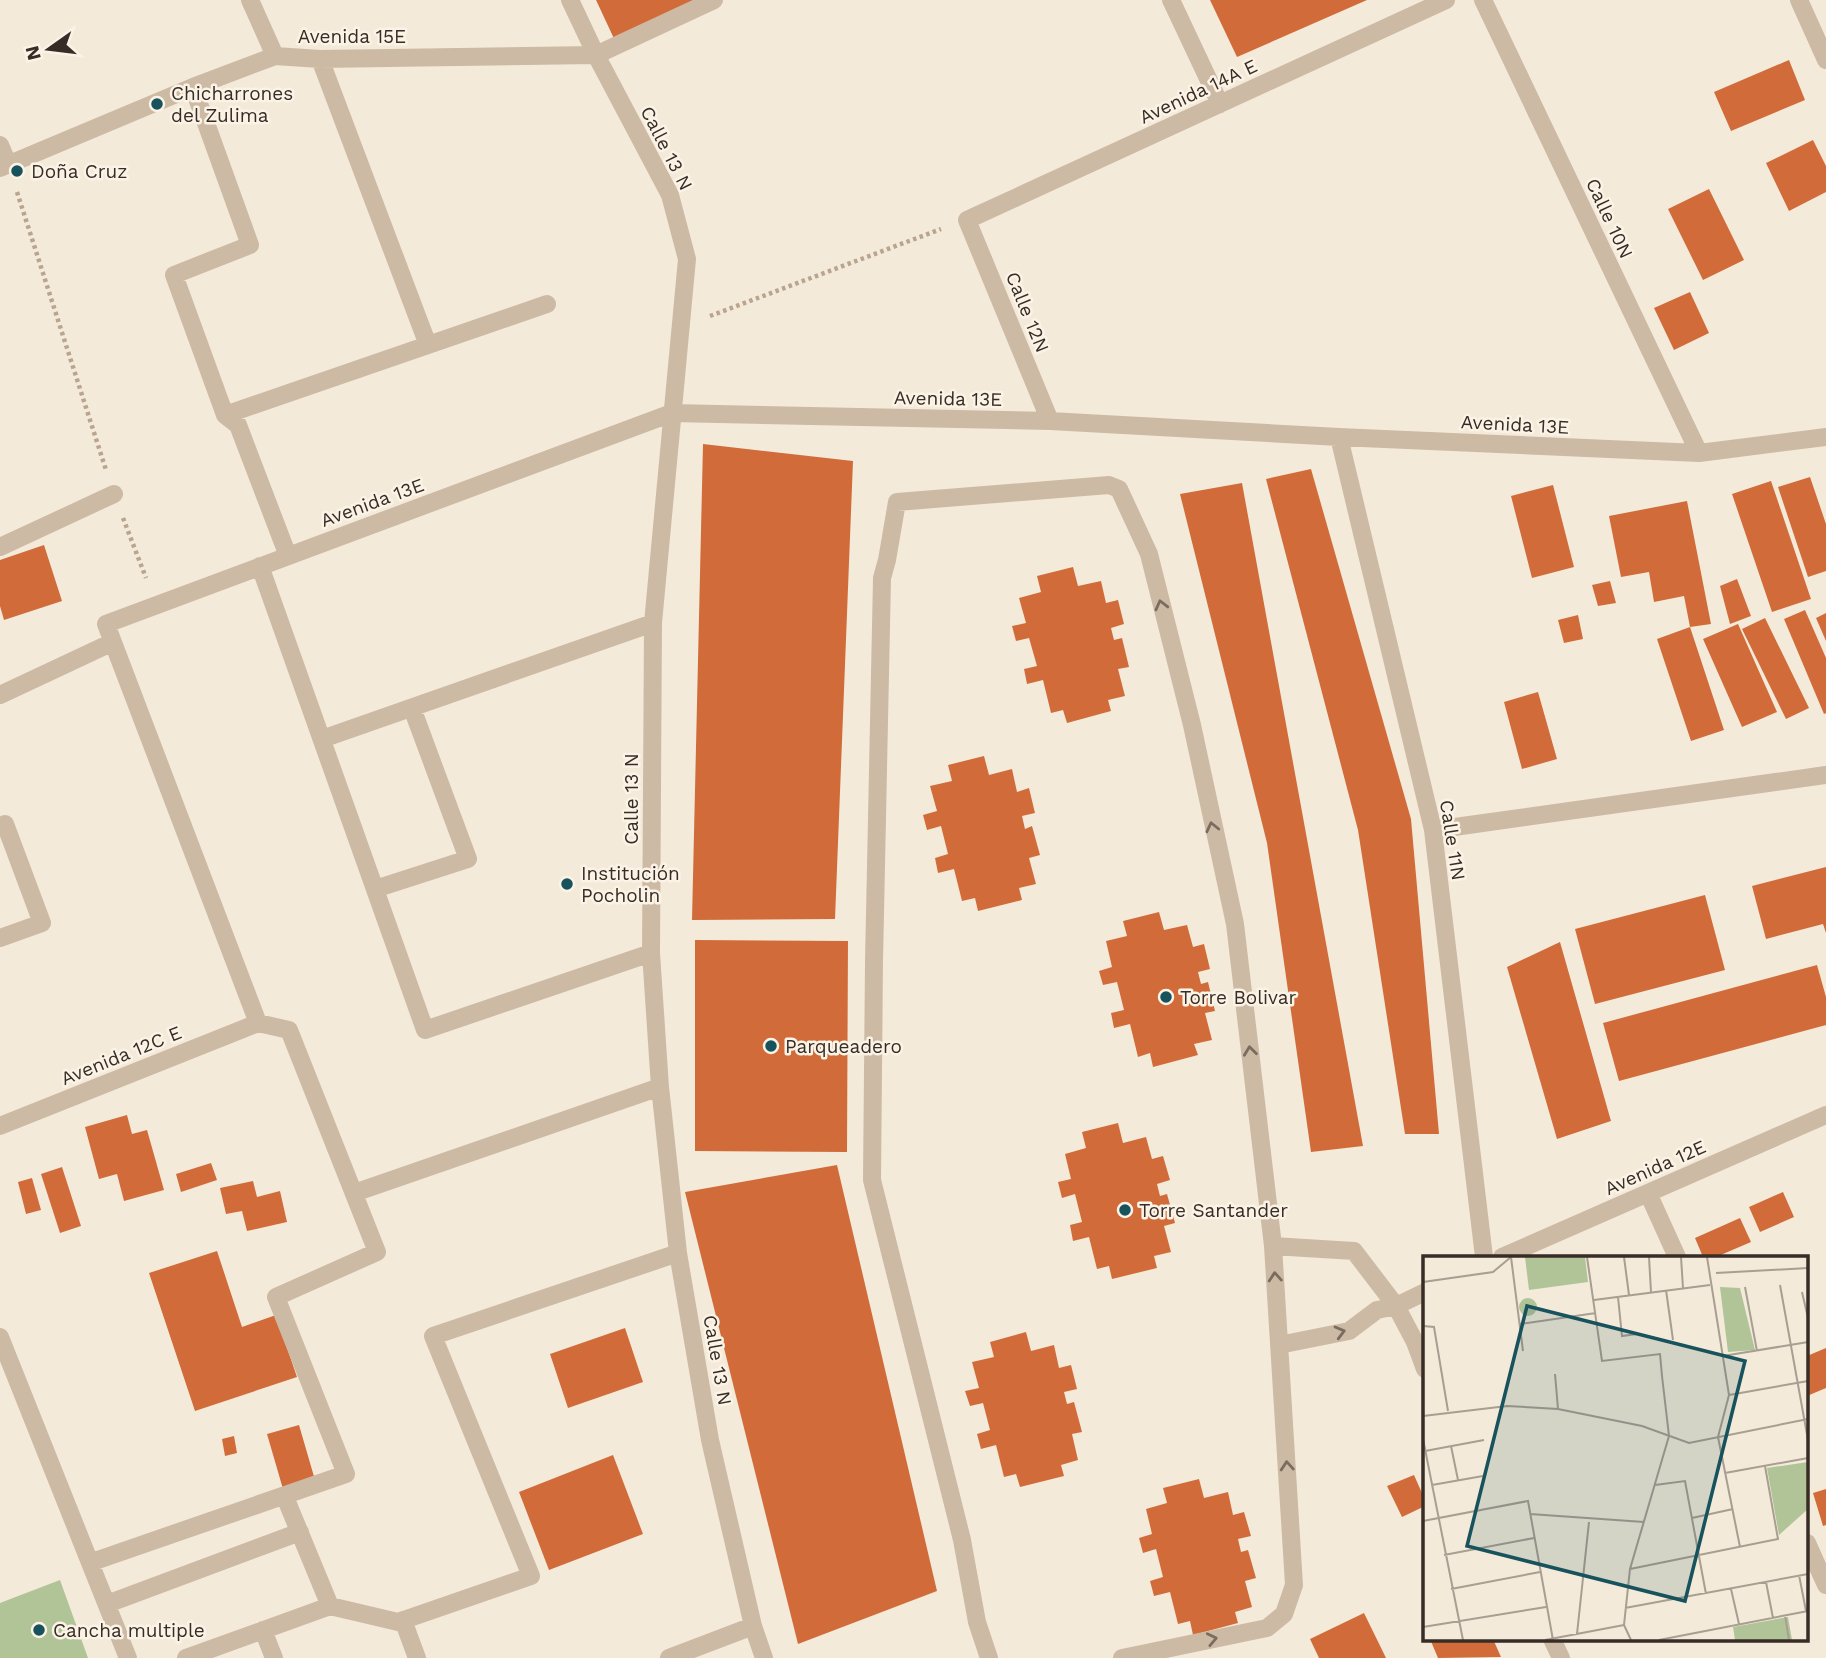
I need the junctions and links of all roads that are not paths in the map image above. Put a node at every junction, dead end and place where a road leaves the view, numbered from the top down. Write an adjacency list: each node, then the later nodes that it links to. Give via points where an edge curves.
1 (250, 0): 9 (street)
2 (570, 0): 8 (street, Calle 13 N)
3 (714, 0): 8 (street, Avenida 15E)
4 (1171, 0): 13 (street)
5 (1446, 0): 13 (street, Avenida 14A E)
6 (1483, 0): 24 (street, Calle 10N)
7 (1799, 0): 11 (street)
8 (596, 55): 10 (street, Avenida 15E); 19 (street, Calle 13 N, via 670,195 687,259)
9 (275, 56): 10 (street, Avenida 15E); 12 (street, Avenida 15E)
10 (320, 59): 18 (street)
11 (1826, 60)
12 (193, 86): 15 (street, Avenida 15E); 20 (street, via 250,245 174,275)
13 (1220, 104): 16 (street, Avenida 14A E)
14 (0, 145): 15 (street)
15 (4, 166)
16 (967, 220): 21 (street, Calle 12N)
17 (547, 304): 18 (street)
18 (428, 345): 20 (street)
19 (672, 414): 21 (street, Avenida 13E); 27 (street, Avenida 13E); 29 (street, Calle 13 N)
20 (225, 415): 27 (street, via 238,425)
21 (1050, 421): 22 (street, Avenida 13E)
22 (1339, 437): 24 (street, Avenida 13E); 36 (street, Calle 11N)
23 (1826, 437): 24 (street, Avenida 13E)
24 (1699, 453)
25 (114, 494): 26 (street)
26 (0, 547)
27 (288, 556): 28 (street, Avenida 13E)
28 (260, 566): 30 (street, Avenida 13E, via 106,624); 33 (street)
29 (653, 623): 32 (street); 39 (street, Calle 13 N)
30 (113, 642): 31 (street); 40 (street)
31 (0, 695)
32 (412, 708): 33 (street); 37 (street, via 468,859)
33 (322, 739): 37 (street)
34 (1826, 775): 36 (street)
35 (5, 824): 38 (street, via 42,923)
36 (1433, 830): 48 (street, Calle 11N)
37 (376, 889): 39 (street, via 425,1030)
38 (0, 938)
39 (651, 953): 41 (street, Calle 13 N)
40 (258, 1023): 43 (street, Avenida 12C E); 44 (street, via 289,1030)
41 (660, 1087): 44 (street); 47 (street, Calle 13 N)
42 (1826, 1115): 45 (street, Avenida 12E)
43 (0, 1126)
44 (354, 1193): 56 (street, via 377,1252 275,1297 346,1474)
45 (1648, 1193): 49 (street, Avenida 12E); 50 (street)
46 (1273, 1247): 52 (street, via 1354,1251); 54 (street, one-way to 46); 73 (street, one-way to 73, via 1235,924 1149,554 1119,489 1109,485 897,502 882,578 873,1180)
47 (678, 1253): 63 (street, via 433,1336 531,1576); 64 (street, Calle 13 N, via 710,1440)
48 (1484, 1256)
49 (1504, 1256)
50 (1677, 1256)
51 (1423, 1293): 52 (street)
52 (1396, 1306): 54 (street, one-way to 52, via 1349,1331 1377,1310); 55 (street)
53 (0, 1337): 59 (street)
54 (1279, 1345): 74 (street, one-way to 54, via 1267,1628 1284,1614 1294,1586)
55 (1423, 1364)
56 (285, 1497): 57 (street); 59 (street)
57 (300, 1532): 61 (street); 62 (street)
58 (1808, 1544): 60 (street)
59 (92, 1562): 61 (street)
60 (1826, 1585)
61 (107, 1604): 67 (street)
62 (330, 1606): 63 (street); 65 (street)
63 (404, 1620): 70 (street)
64 (753, 1626): 71 (street); 72 (street, Calle 13 N)
65 (263, 1630): 68 (street); 69 (street)
66 (1552, 1640): 75 (street)
67 (128, 1658)
68 (186, 1658)
69 (274, 1658)
70 (417, 1658)
71 (669, 1658)
72 (764, 1658)
73 (989, 1658)
74 (1122, 1658)
75 (1561, 1658)

